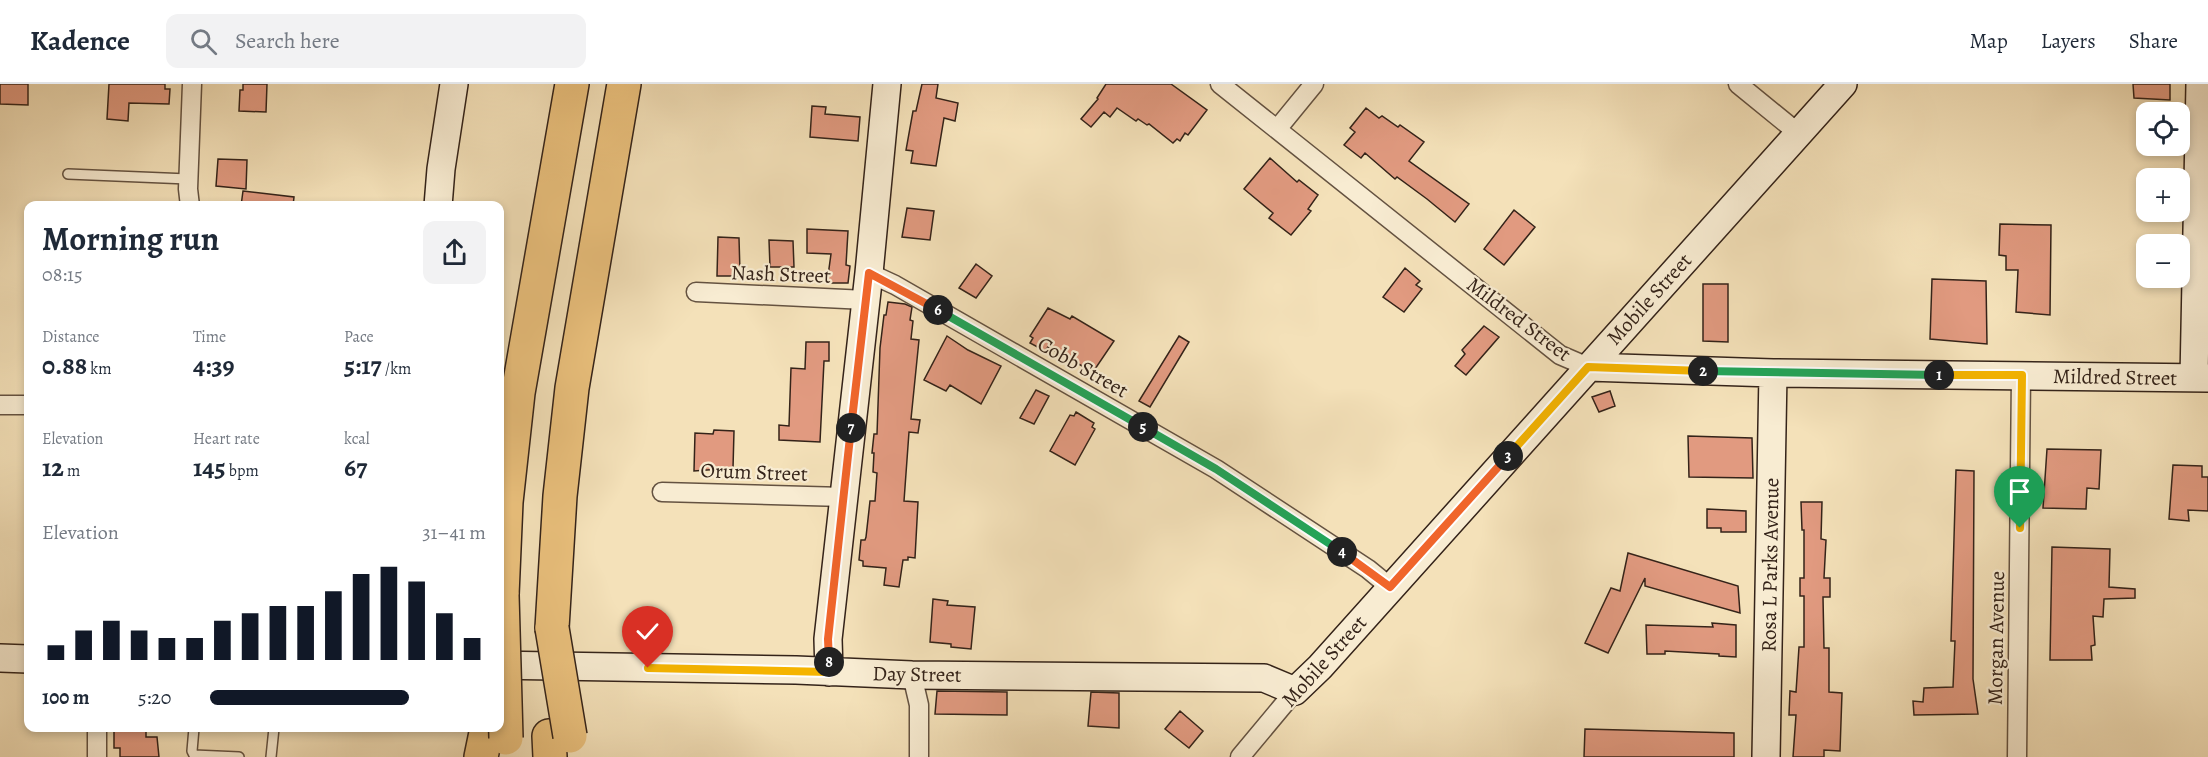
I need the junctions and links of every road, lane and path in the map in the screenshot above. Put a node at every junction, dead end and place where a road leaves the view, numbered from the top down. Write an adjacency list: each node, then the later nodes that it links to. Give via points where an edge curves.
1 (192, 84): 15 (street)
2 (454, 84): 17 (street)
3 (572, 84): 29 (highway, bridge, via 518,393)
4 (624, 84): 40 (highway, bridge, via 572,388 560,496 552,628)
5 (887, 84): 18 (street)
6 (1220, 84): 11 (street, Mildred Street)
7 (1314, 84): 11 (street)
8 (1738, 84): 12 (street)
9 (1843, 84): 12 (street, Mobile Street)
10 (2200, 84): 13 (street)
11 (1278, 128): 21 (street, Mildred Street, via 1560,355)
12 (1798, 133): 21 (street, Mobile Street)
13 (2204, 135): 24 (street)
14 (68, 174): 15 (lane)
15 (188, 179): 16 (street)
16 (190, 201)
17 (438, 201)
18 (869, 273): 20 (street); 30 (street, Cobb Street, via 1216,469)
19 (696, 292): 20 (street, Nash Street)
20 (866, 300): 28 (street)
21 (1588, 367): 22 (street, Mildred Street); 30 (street, Mobile Street)
22 (1773, 373): 23 (street, Mildred Street); 47 (street, Rosa L Parks Avenue)
23 (2022, 375): 24 (street, Mildred Street); 48 (street, Morgan Avenue)
24 (2201, 378)
25 (0, 405): 26 (street)
26 (24, 405)
27 (662, 492): 28 (street, Orum Street)
28 (844, 497): 34 (street, via 828,639)
29 (504, 548)
30 (1390, 587): 36 (street, Mobile Street)
31 (0, 658): 32 (street)
32 (24, 658)
33 (504, 665): 34 (street, Day Street)
34 (829, 672): 35 (street, Day Street)
35 (912, 675): 36 (street, Day Street, via 1264,678); 45 (street, via 919,705)
36 (1295, 692): 46 (street, Mobile Street)
37 (97, 732): 41 (street)
38 (194, 732): 42 (lane, via 194,755)
39 (274, 732): 44 (lane)
40 (560, 747)
41 (97, 757)
42 (224, 757): 43 (lane)
43 (238, 757)
44 (271, 757)
45 (920, 757)
46 (1240, 757)
47 (1766, 757)
48 (2017, 757)

